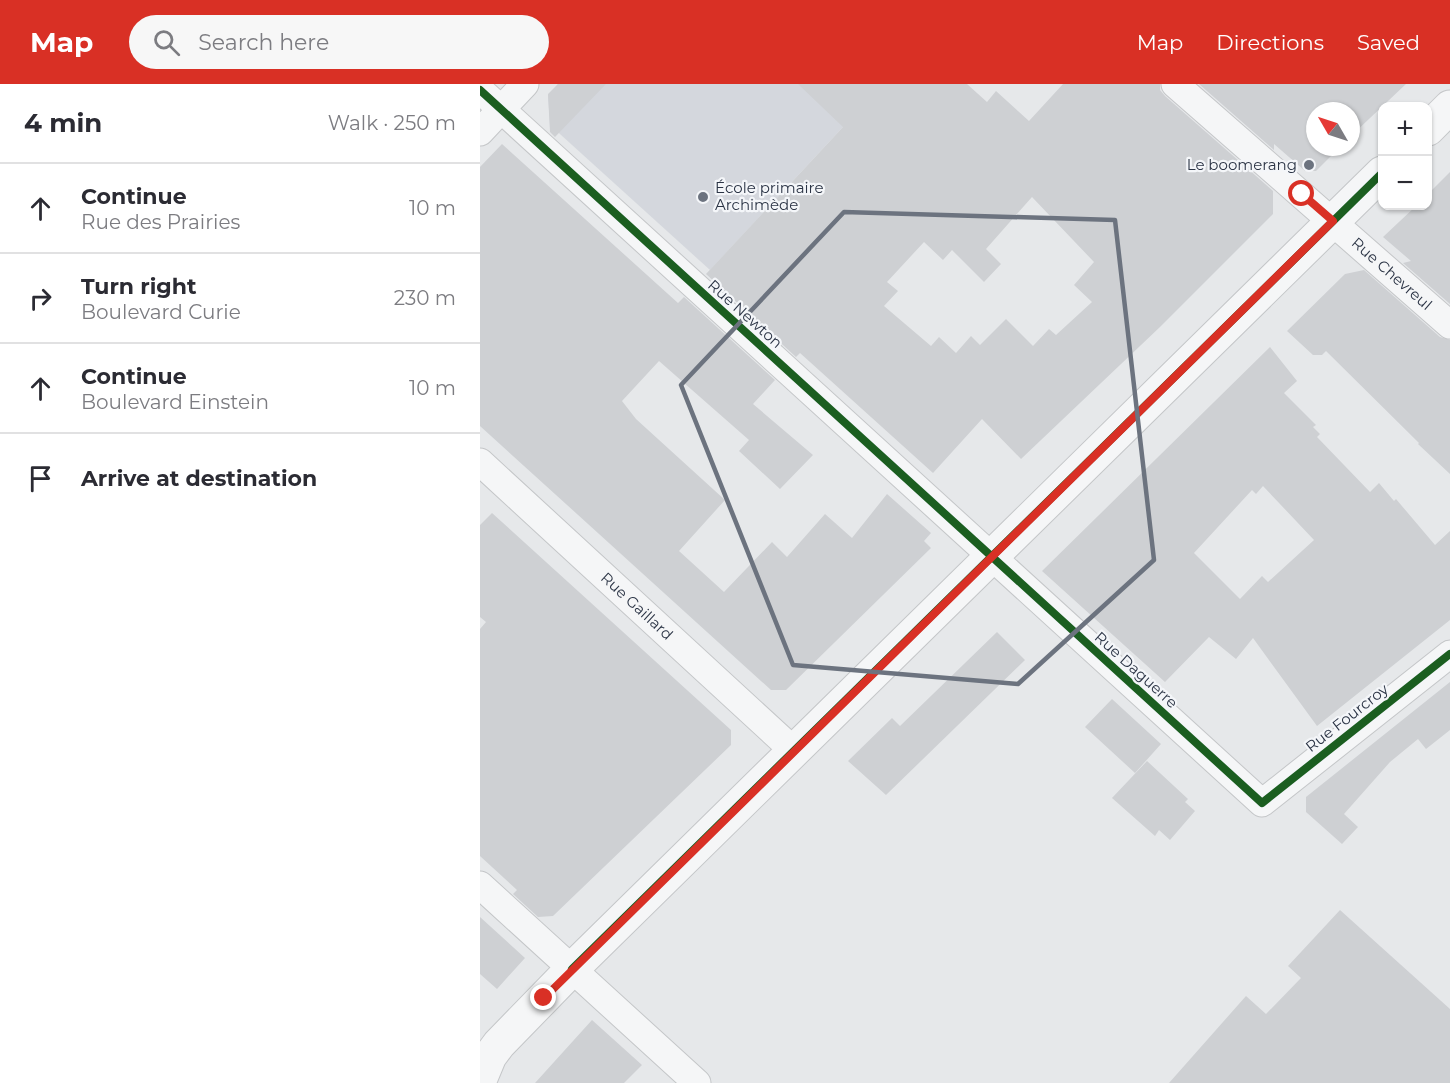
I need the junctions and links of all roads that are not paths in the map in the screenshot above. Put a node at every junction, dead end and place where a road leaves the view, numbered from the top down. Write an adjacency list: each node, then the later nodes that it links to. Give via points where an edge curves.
1 (525, 84): 5 (street)
2 (1175, 84): 9 (street, Rue Chevreul)
3 (480, 90): 5 (street, Rue Newton)
4 (1450, 107): 6 (street)
5 (501, 110): 7 (street); 12 (street, Rue Newton)
6 (1432, 125)
7 (480, 132)
8 (1378, 178): 9 (street)
9 (1333, 221): 10 (street, Rue Chevreul); 12 (street)
10 (1450, 325)
11 (480, 462): 14 (street, Rue Gaillard)
12 (992, 557): 14 (street); 15 (street, Rue Daguerre)
13 (1450, 654): 15 (street, Rue Fourcroy)
14 (794, 751): 17 (street)
15 (1262, 803)
16 (480, 885): 17 (street)
17 (572, 969): 18 (street, via 499,1044); 19 (street)
18 (480, 1080)
19 (697, 1083)

